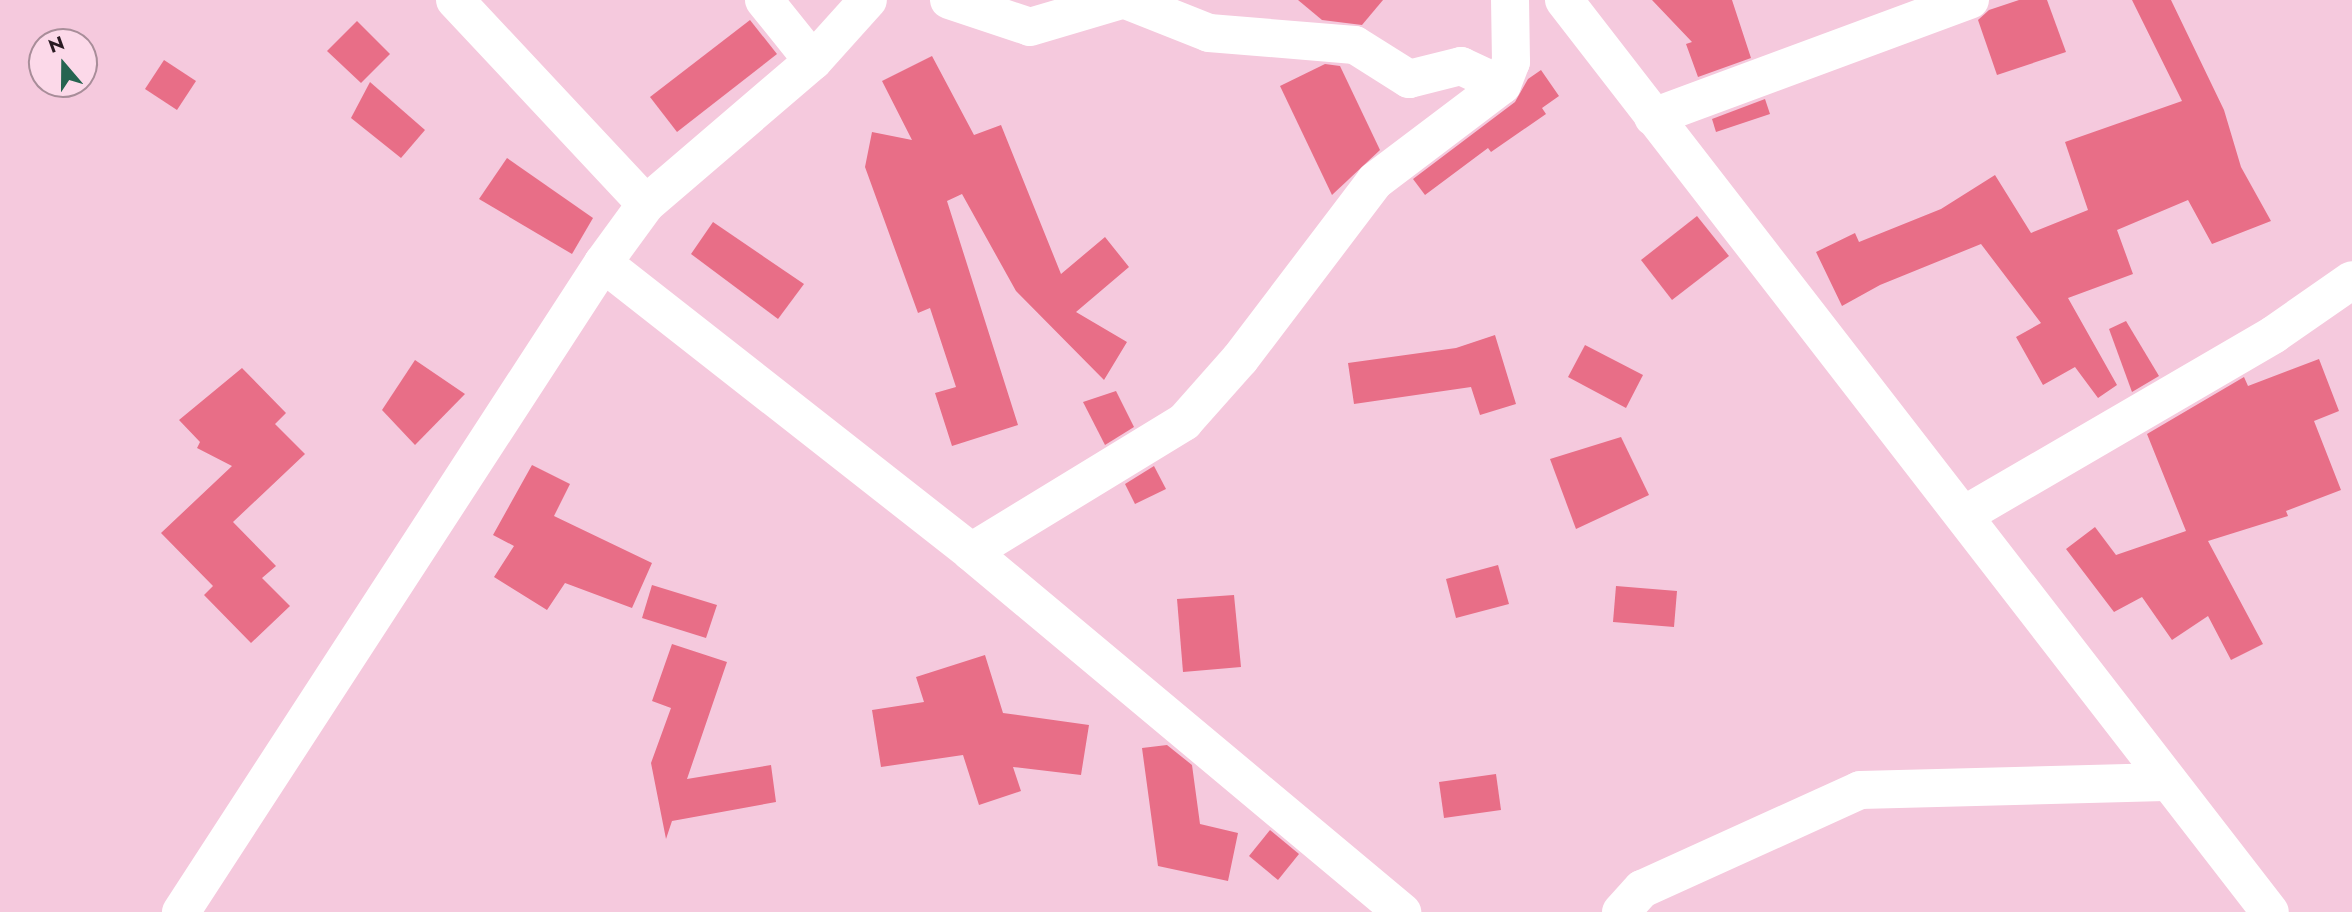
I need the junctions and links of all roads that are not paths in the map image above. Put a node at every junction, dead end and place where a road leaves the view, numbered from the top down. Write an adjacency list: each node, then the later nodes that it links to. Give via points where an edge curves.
1 (455, 0): 12 (street)
2 (764, 0): 9 (street)
3 (868, 0): 9 (street)
4 (949, 0): 5 (street, via 1030,27)
5 (1124, 0): 10 (street, via 1209,33 1355,46 1409,79 1461,66)
6 (1510, 0): 10 (street, via 1511,62)
7 (1564, 0): 11 (street)
8 (1970, 0): 11 (street)
9 (813, 61): 12 (street)
10 (1502, 85): 16 (street, via 1375,181 1240,359 1184,422)
11 (1653, 117): 15 (street)
12 (646, 204): 13 (street)
13 (603, 263): 16 (street); 18 (street)
14 (2352, 280): 15 (street, via 2273,335)
15 (1964, 515): 17 (street)
16 (971, 552): 19 (street)
17 (2165, 782): 20 (street, via 1860,790 1642,889); 21 (street)
18 (181, 912)
19 (1402, 912)
20 (1621, 912)
21 (2270, 912)

